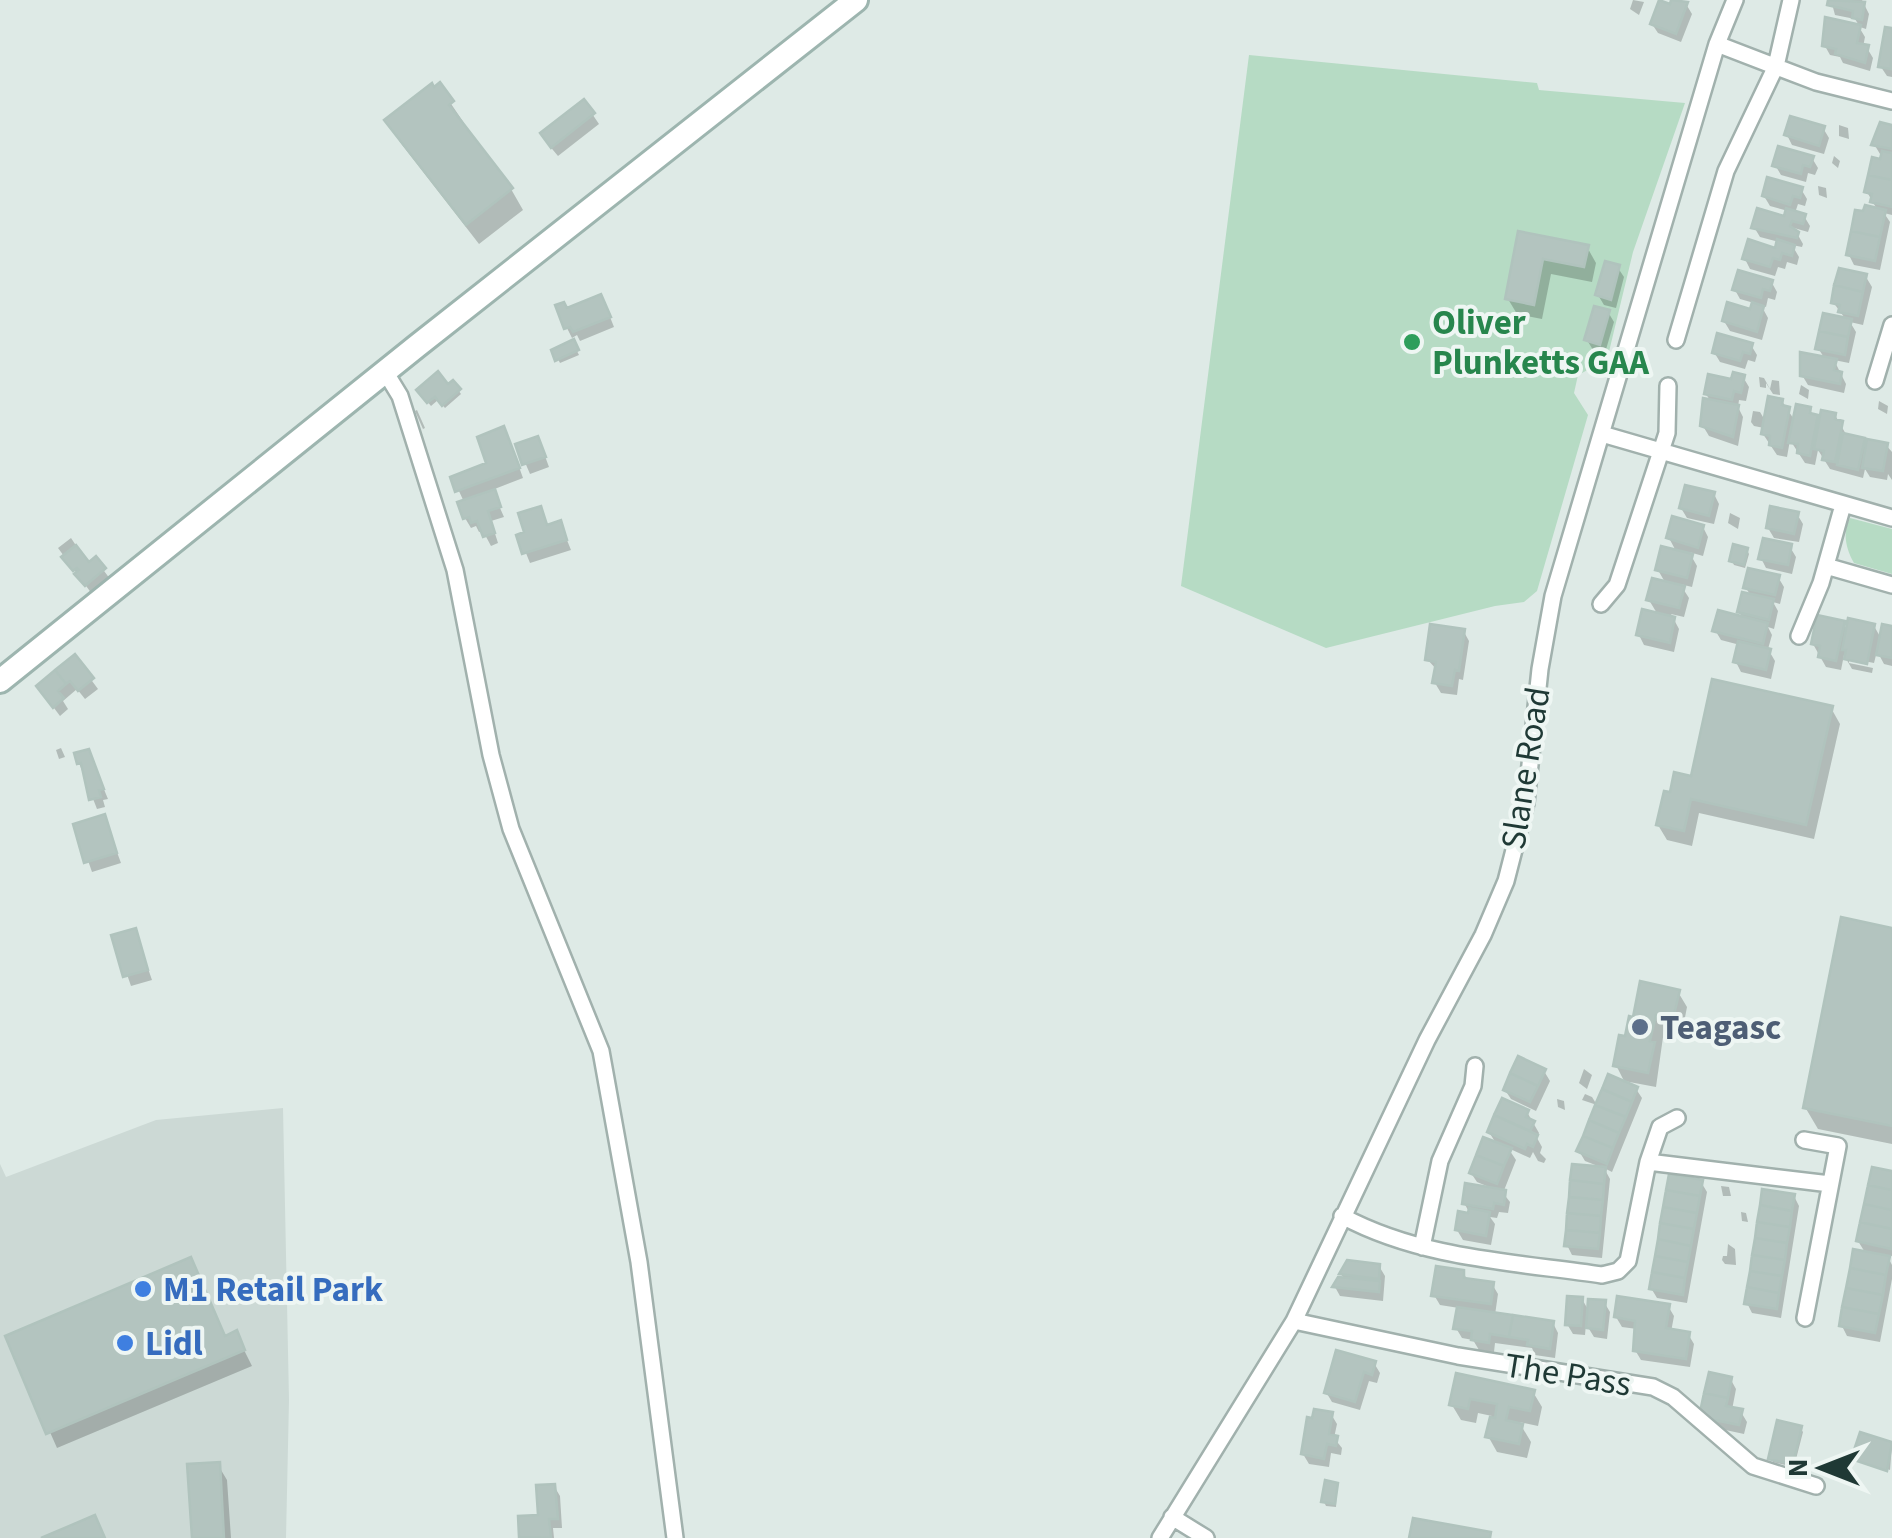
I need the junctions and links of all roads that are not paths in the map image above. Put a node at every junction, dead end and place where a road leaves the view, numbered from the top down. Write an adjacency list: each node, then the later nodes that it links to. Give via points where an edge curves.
1 (856, 0): 9 (main road)
2 (1735, 0): 4 (street, Slane Road)
3 (1791, 0): 5 (street)
4 (1718, 44): 5 (street); 12 (street, Slane Road)
5 (1776, 66): 6 (street); 8 (street, via 1726,171)
6 (1892, 101)
7 (1892, 324): 10 (street)
8 (1676, 340)
9 (386, 373): 20 (main road); 32 (street, via 400,396 455,570 512,829 601,1051 639,1262)
10 (1875, 381)
11 (1668, 386): 13 (street)
12 (1602, 434): 13 (street); 26 (street, Slane Road, via 1546,621 1526,804 1506,882)
13 (1662, 450): 14 (street); 18 (street, via 1617,585)
14 (1843, 505): 15 (street); 16 (street)
15 (1892, 518)
16 (1826, 566): 17 (street); 19 (street)
17 (1892, 585)
18 (1602, 604)
19 (1799, 636)
20 (0, 682)
21 (1474, 1066): 27 (street, via 1473,1086 1440,1160)
22 (1677, 1118): 24 (street, via 1660,1127)
23 (1804, 1140): 25 (street, via 1838,1146)
24 (1648, 1162): 25 (street); 27 (street, via 1634,1242 1618,1271 1602,1276)
25 (1830, 1184): 28 (street)
26 (1342, 1216): 27 (street); 29 (street, Slane Road)
27 (1422, 1247)
28 (1805, 1318)
29 (1294, 1321): 30 (street, The Pass, via 1653,1388 1673,1396 1753,1466); 31 (street, Slane Road)
30 (1816, 1486)
31 (1172, 1517): 33 (street, Slane Road); 34 (street)
32 (675, 1538)
33 (1160, 1538)
34 (1206, 1538)

